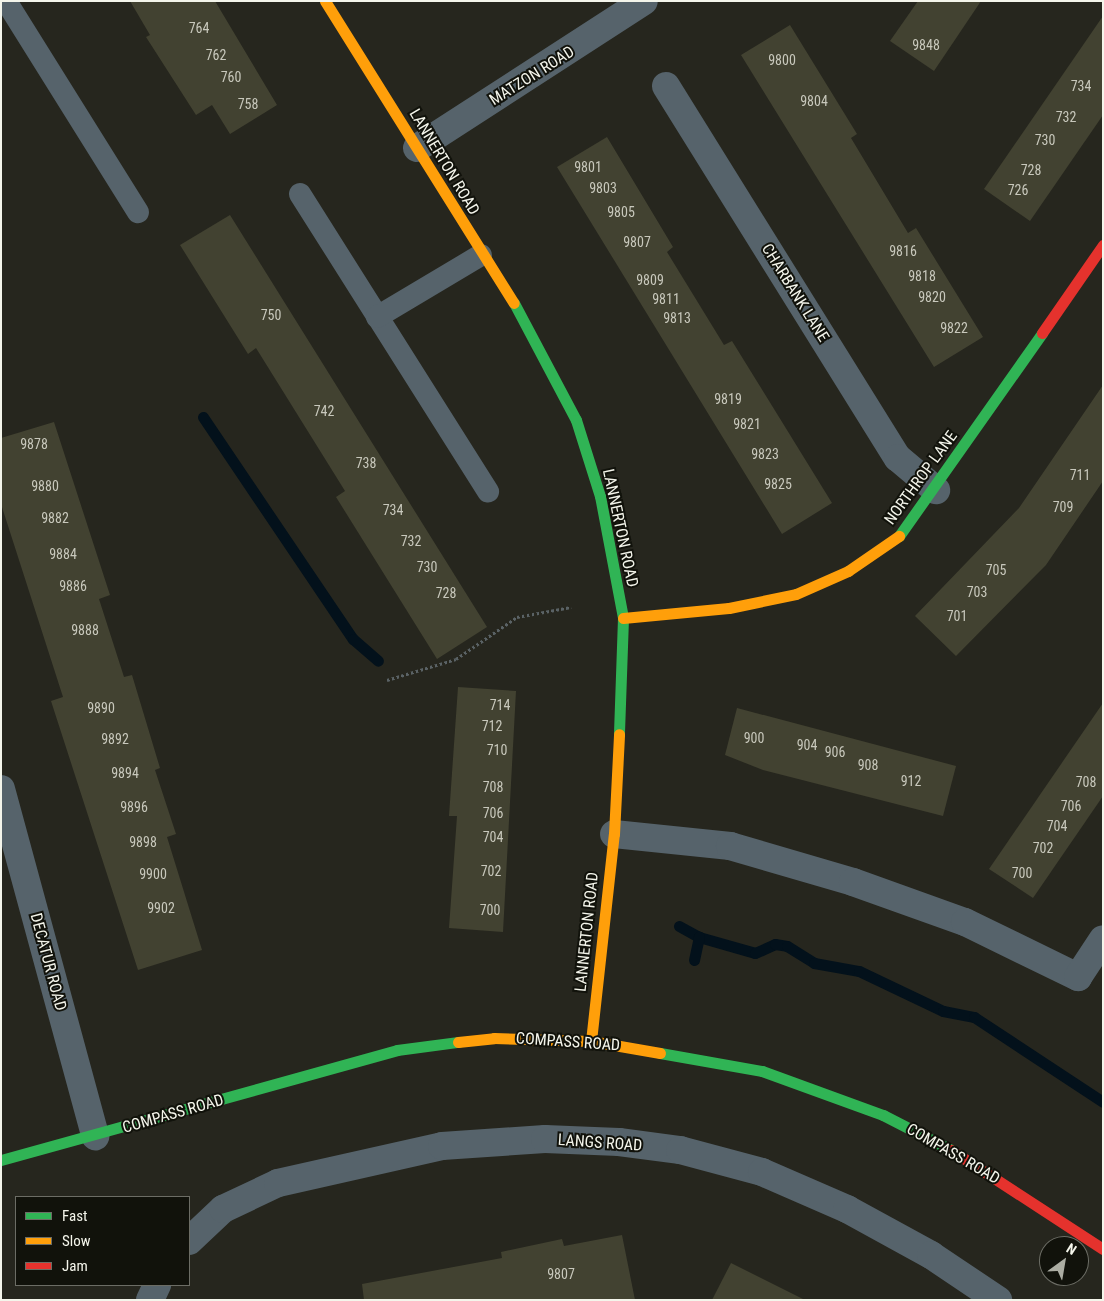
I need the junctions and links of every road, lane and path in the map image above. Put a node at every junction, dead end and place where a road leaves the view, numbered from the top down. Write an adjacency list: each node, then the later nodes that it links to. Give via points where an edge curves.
1 (6, 1): 7 (lane)
2 (325, 1): 5 (street, LANNERTON ROAD)
3 (641, 2): 5 (street, MATZON ROAD)
4 (666, 86): 11 (street, CHARBANK LANE, via 898,458)
5 (417, 148): 9 (street, LANNERTON ROAD)
6 (300, 194): 10 (lane)
7 (138, 212)
8 (1103, 246): 11 (street, NORTHROP LANE)
9 (481, 255): 10 (lane); 14 (street, LANNERTON ROAD, via 529,328 576,420 600,496)
10 (377, 317): 12 (lane)
11 (936, 490): 14 (street, NORTHROP LANE, via 905,532 877,554 796,594 729,608)
12 (488, 491)
13 (571, 606): 15 (path, via 517,617 456,659)
14 (623, 618): 17 (street, LANNERTON ROAD)
15 (387, 680)
16 (1, 789): 20 (street, DECATUR ROAD)
17 (614, 834): 18 (street, via 730,846 853,882 966,922 1078,977); 19 (street, LANNERTON ROAD)
18 (1103, 939)
19 (591, 1041): 20 (street, COMPASS ROAD, via 494,1038 397,1050); 23 (street, COMPASS ROAD, via 762,1070 884,1115 963,1156)
20 (95, 1136): 21 (street, COMPASS ROAD)
21 (1, 1160)
22 (190, 1240): 26 (street, LANGS ROAD, via 224,1209 278,1183 345,1167 442,1146 545,1139 619,1142 680,1150 762,1172 856,1214 931,1255)
23 (1103, 1249)
24 (157, 1286): 25 (street)
25 (150, 1300)
26 (998, 1300)

